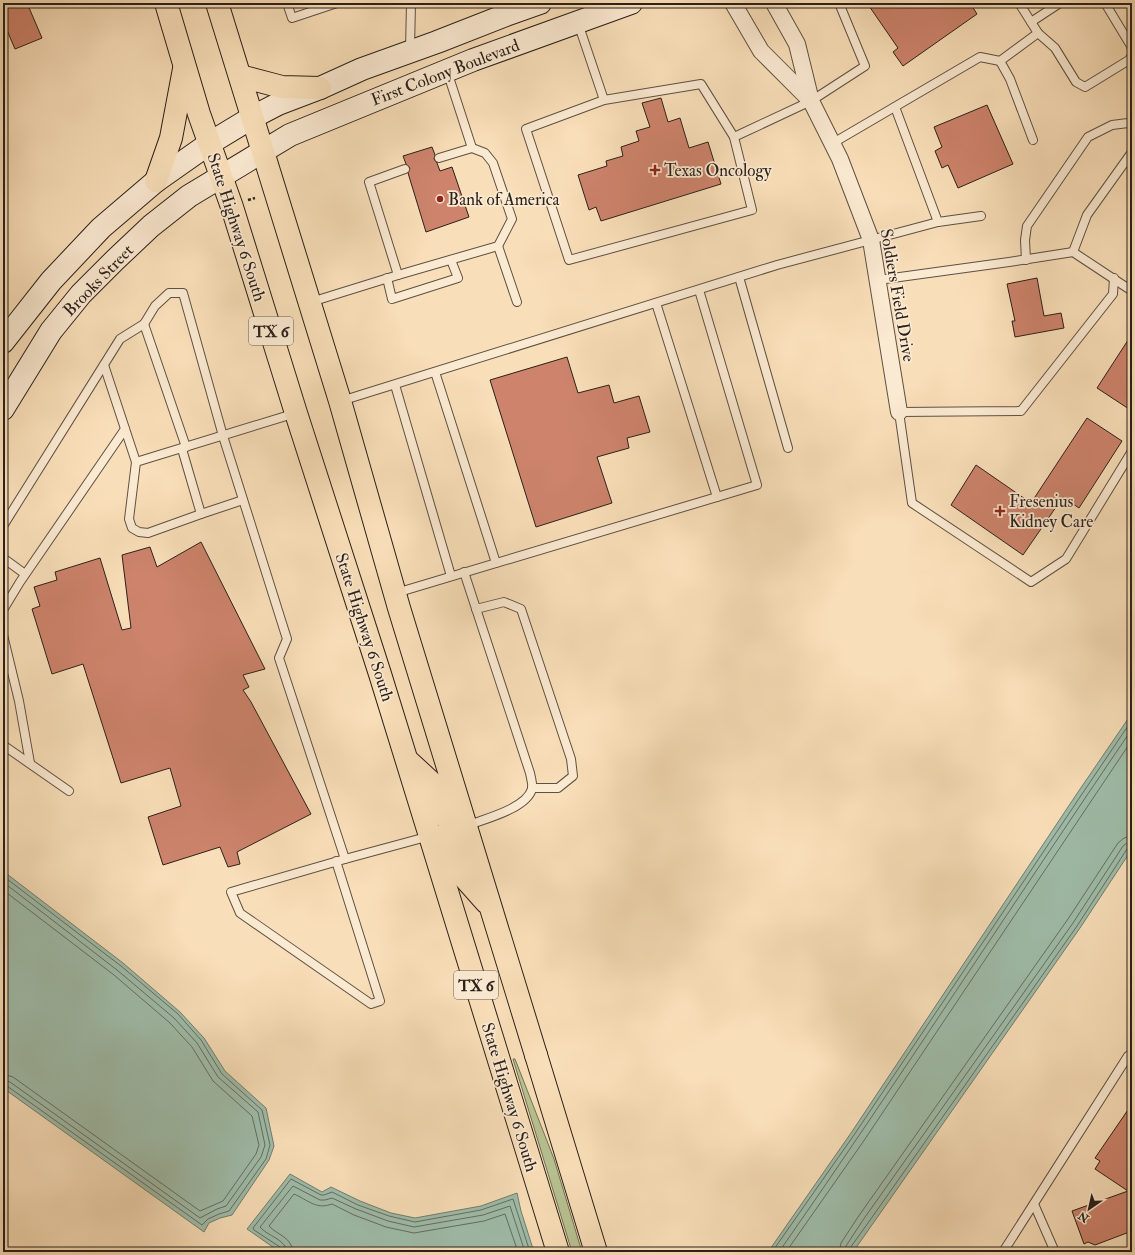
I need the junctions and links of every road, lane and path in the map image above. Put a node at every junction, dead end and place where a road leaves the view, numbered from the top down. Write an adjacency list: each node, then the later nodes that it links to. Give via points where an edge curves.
1 (166, 3): 21 (main road, State Highway 6 South / TX 6)
2 (217, 3): 23 (main road, TX 6)
3 (287, 3): 4 (lane, via 292,18)
4 (337, 3)
5 (411, 3): 18 (lane)
6 (540, 3): 18 (main road, First Colony Boulevard)
7 (632, 3): 14 (main road, First Colony Boulevard)
8 (733, 3): 26 (street, Soldiers Field Drive, via 761,51)
9 (774, 3): 26 (street, Soldiers Field Drive, via 797,44)
10 (839, 3): 26 (lane, via 865,66)
11 (1019, 3): 15 (lane)
12 (1060, 3): 15 (lane)
13 (1104, 3): 17 (lane, via 1132,46)
14 (578, 22): 22 (main road, First Colony Boulevard); 25 (lane)
15 (1031, 22): 16 (lane)
16 (1038, 33): 19 (lane, via 1055,48 1076,82 1085,87 1129,60); 20 (lane)
17 (1132, 50)
18 (410, 51): 24 (main road, First Colony Boulevard)
19 (1132, 55)
20 (1000, 61): 27 (lane, via 980,57); 31 (lane, via 1010,78)
21 (184, 66): 32 (main road, State Highway 6 South / TX 6); 40 (main road, via 171,138)
22 (446, 71): 34 (lane); 35 (main road, First Colony Boulevard, via 290,135)
23 (240, 76): 24 (main road, via 282,87); 28 (main road, TX 6)
24 (320, 88): 28 (main road, First Colony Boulevard)
25 (604, 100): 30 (lane, via 701,84); 30 (lane, via 526,129 569,260 752,210)
26 (811, 101): 30 (lane); 33 (street, Soldiers Field Drive)
27 (895, 107): 33 (lane); 42 (lane)
28 (253, 117): 32 (main road, First Colony Boulevard); 35 (main road, TX 6)
29 (1132, 126): 47 (lane, via 1128,122 1112,125 1088,137 1027,226)
30 (734, 137)
31 (1033, 140)
32 (210, 143): 39 (main road, State Highway 6 South / TX 6); 40 (main road, Brooks Street)
33 (833, 144): 43 (street, Soldiers Field Drive)
34 (472, 148): 37 (lane); 44 (lane, via 485,153 493,163 512,219)
35 (264, 151): 39 (main road, First Colony Boulevard); 56 (main road, TX 6)
36 (1132, 152): 45 (lane, via 1087,215)
37 (439, 158)
38 (405, 170): 48 (lane, via 369,182)
39 (221, 177): 64 (main road, Brooks Street, via 189,196 156,222 98,277 51,331); 66 (main road, State Highway 6 South / TX 6)
40 (156, 180): 59 (main road, Brooks Street, via 101,228 69,261)
41 (981, 216): 42 (lane)
42 (938, 222): 43 (lane)
43 (871, 240): 49 (lane); 52 (street, Soldiers Field Drive)
44 (498, 246): 46 (lane); 55 (lane)
45 (1073, 252): 47 (lane); 51 (lane)
46 (452, 260): 48 (lane); 50 (lane, via 458,278 392,299)
47 (1026, 260): 52 (lane)
48 (398, 275): 50 (lane)
49 (739, 277): 53 (lane); 70 (lane)
50 (387, 278): 56 (lane)
51 (1114, 278): 54 (lane); 65 (lane, via 1113,294 1021,411)
52 (878, 280): 65 (street, Soldiers Field Drive)
53 (699, 290): 57 (lane); 73 (lane, via 757,485)
54 (1132, 291)
55 (517, 302)
56 (310, 303): 63 (main road, TX 6)
57 (656, 303): 61 (lane); 73 (lane)
58 (144, 324): 60 (lane, via 120,339); 68 (lane, via 155,306 169,293 183,293); 69 (lane)
59 (3, 342)
60 (104, 365): 67 (lane); 76 (lane)
61 (435, 372): 62 (lane); 78 (lane)
62 (395, 385): 63 (lane); 81 (lane)
63 (340, 402): 82 (main road, TX 6)
64 (3, 409)
65 (899, 412): 71 (lane, via 912,503 1031,582 1066,559)
66 (296, 413): 68 (lane); 87 (main road, State Highway 6 South / TX 6)
67 (125, 429): 72 (lane); 80 (lane)
68 (223, 436): 69 (lane); 74 (lane)
69 (184, 448): 72 (lane); 75 (lane)
70 (788, 448)
71 (1132, 451)
72 (136, 462): 75 (lane, via 129,519 132,528 148,533)
73 (718, 497): 78 (lane)
74 (243, 500): 75 (lane); 93 (lane, via 287,639 279,658)
75 (201, 514)
76 (3, 526)
77 (3, 558): 80 (lane)
78 (496, 563): 79 (lane)
79 (464, 572): 81 (lane); 83 (lane)
80 (25, 574): 84 (lane)
81 (451, 576): 82 (lane)
82 (395, 593): 91 (main road, TX 6)
83 (476, 609): 89 (lane, via 530,773); 89 (lane, via 504,602 521,609 570,759 573,776 558,788)
84 (3, 610)
85 (3, 635): 88 (lane, via 19,701)
86 (3, 745): 88 (lane)
87 (407, 760): 91 (main road, via 433,784 441,811 449,821); 92 (main road, State Highway 6 South / TX 6)
88 (30, 763): 90 (lane)
89 (532, 788): 91 (lane, via 525,800 513,808)
90 (69, 791)
91 (466, 826): 95 (main road, TX 6)
92 (430, 836): 93 (lane); 95 (main road, via 446,837 462,875); 98 (main road, State Highway 6 South / TX 6)
93 (345, 859): 94 (lane)
94 (336, 861): 94 (lane, via 380,1001 371,1004 240,913 231,892)
95 (490, 907): 99 (main road, TX 6)
96 (1132, 1053): 97 (lane)
97 (1034, 1204): 100 (lane); 101 (lane)
98 (558, 1252)
99 (596, 1252)
100 (1003, 1252)
101 (1055, 1252)

